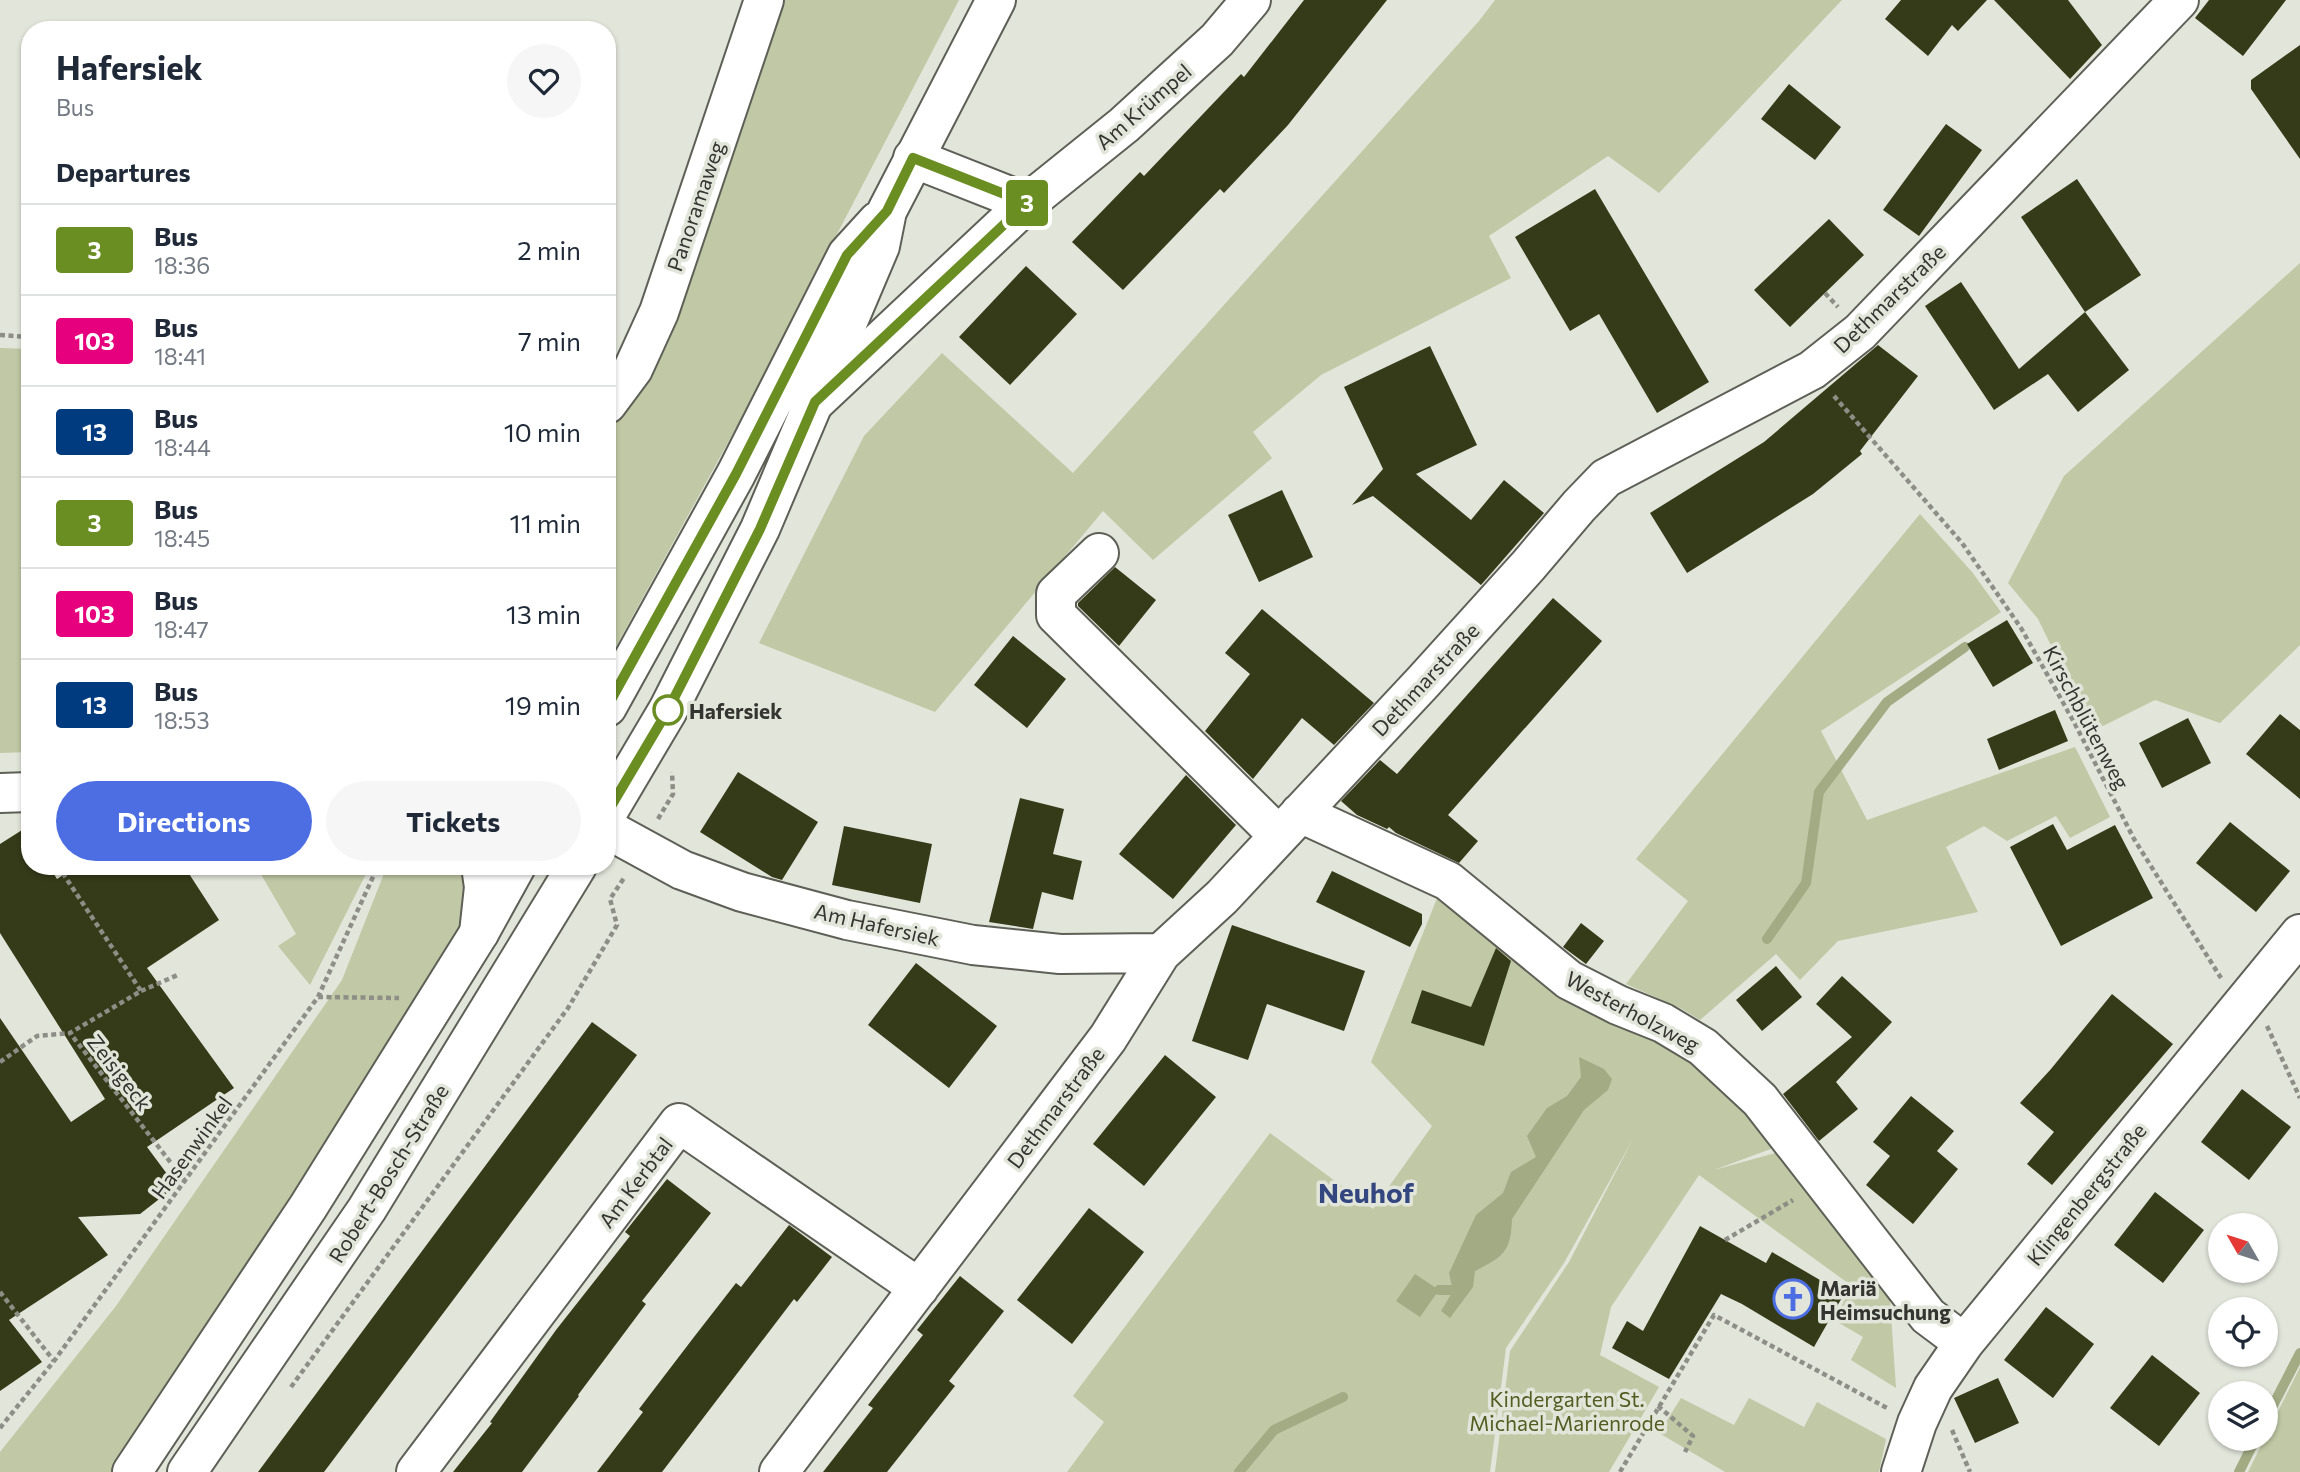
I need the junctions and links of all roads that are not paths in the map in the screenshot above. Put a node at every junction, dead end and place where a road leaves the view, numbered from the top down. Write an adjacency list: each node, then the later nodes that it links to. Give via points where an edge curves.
1 (764, 0): 8 (street, Panoramaweg, via 659,312)
2 (996, 0): 5 (street)
3 (1251, 0): 6 (street, Am Krümpel, via 1217,40 1125,125)
4 (2179, 0): 15 (street, Dethmarstraße, via 1860,332 1812,370 1606,478)
5 (913, 158): 6 (street); 7 (street)
6 (1027, 203): 9 (street, Am Krümpel)
7 (887, 211): 9 (street, via 880,246); 11 (street, via 847,255 736,474)
8 (620, 367)
9 (815, 402): 14 (street, via 760,529 668,710)
10 (1099, 552): 15 (street, via 1056,594 1056,615)
11 (616, 691)
12 (21, 792): 13 (street)
13 (0, 793)
14 (616, 798)
15 (1289, 824): 22 (street, Dethmarstraße, via 1222,897); 24 (street, Westerholzweg, via 1448,881 1569,980 1663,1023 1703,1047 1760,1100 1928,1316)
16 (616, 834): 22 (street, Am Hafersiek, via 682,870 742,892 847,920 973,945 1060,954)
17 (482, 875): 20 (street)
18 (511, 875): 20 (street)
19 (571, 875): 26 (street, Robert-Bosch-Straße, via 367,1209)
20 (479, 933): 25 (street, via 308,1207)
21 (2300, 934): 24 (street, Klingenbergstraße)
22 (1161, 953): 23 (street, Dethmarstraße, via 1108,1038)
23 (919, 1288): 27 (street, Am Kerbtal, via 679,1124); 28 (street, Dethmarstraße)
24 (1964, 1343): 29 (street, Klingenbergstraße, via 1933,1388)
25 (132, 1472)
26 (187, 1472)
27 (416, 1472)
28 (779, 1472)
29 (1900, 1472)

